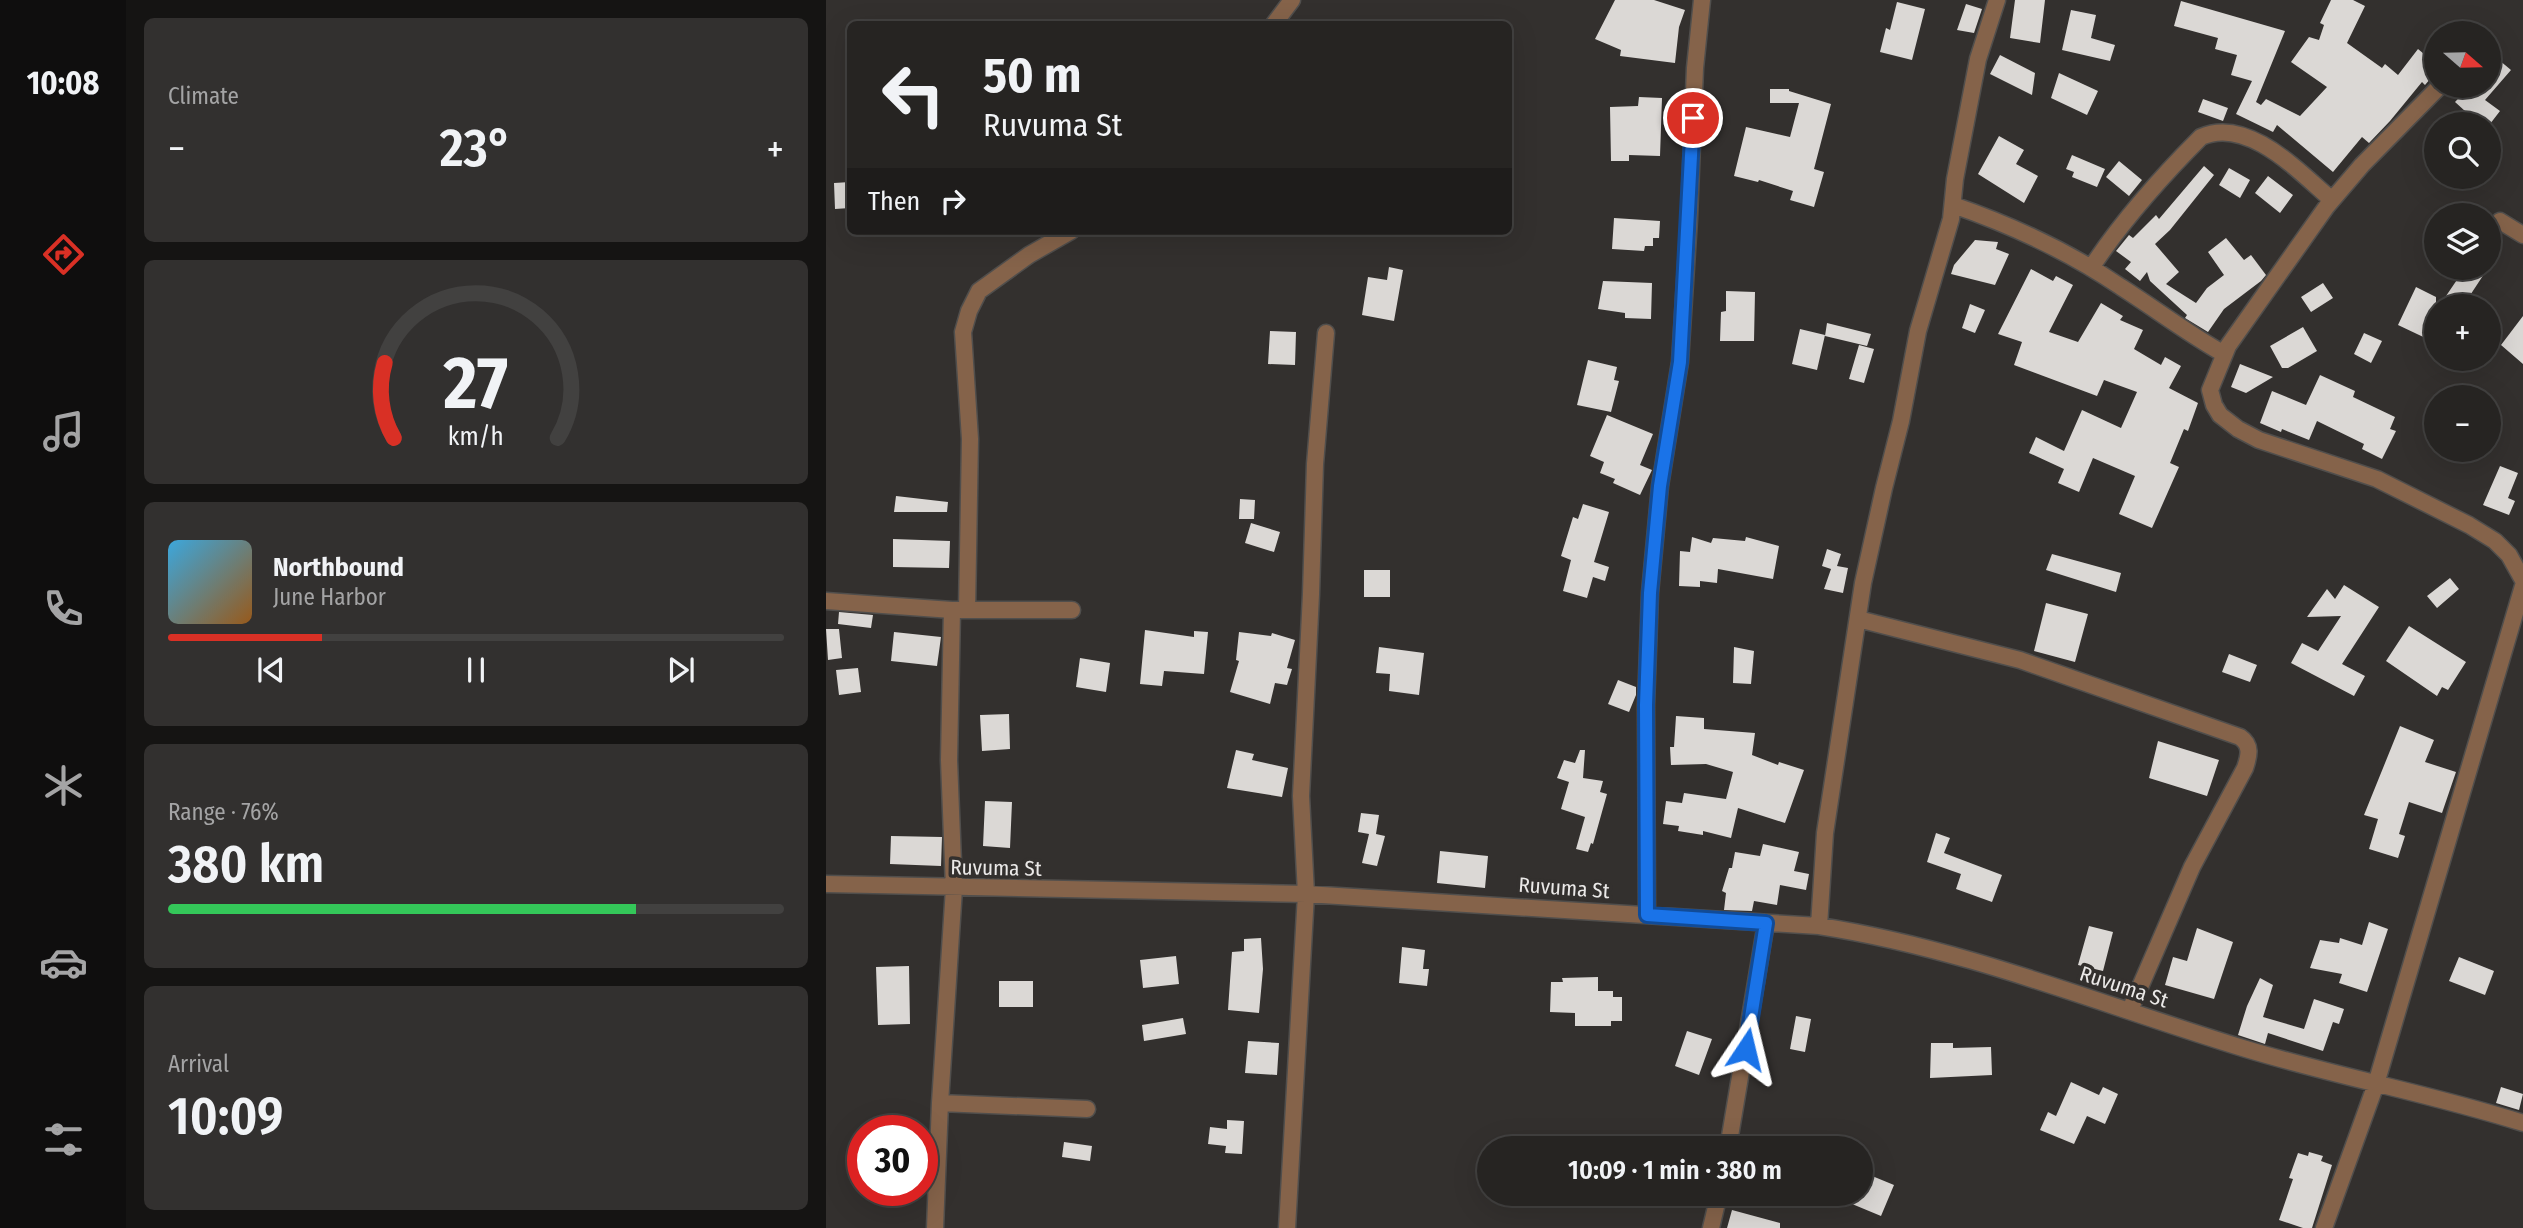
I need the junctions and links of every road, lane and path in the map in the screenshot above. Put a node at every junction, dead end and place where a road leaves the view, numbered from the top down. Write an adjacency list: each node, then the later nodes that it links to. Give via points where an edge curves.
1 (1292, 0): 4 (street)
2 (1702, 0): 23 (street, via 1680,362 1660,486 1650,593)
3 (1997, 0): 7 (street, via 1978,59)
4 (1275, 21)
5 (2428, 98): 6 (street)
6 (2332, 200): 11 (street, via 2261,143 2230,133 2208,134 2127,218); 13 (street)
7 (1953, 205): 11 (street); 19 (street, via 1918,331)
8 (2501, 221): 10 (street)
9 (1064, 235): 17 (street, via 978,291 963,332 970,439)
10 (2523, 235)
11 (2091, 268): 13 (street)
12 (1326, 333): 22 (street, via 1315,464 1301,796)
13 (2224, 354): 14 (street, via 2210,390 2220,415 2238,429 2376,479 2469,525 2509,555)
14 (2523, 580)
15 (2523, 586): 27 (street)
16 (826, 601): 17 (street)
17 (959, 610): 18 (street); 21 (street, via 949,760)
18 (1072, 610)
19 (1858, 619): 25 (street, via 1825,833); 26 (street, via 2020,660 2240,737 2248,745 2245,768 2192,867)
20 (826, 884): 21 (street, Ruvuma St)
21 (954, 888): 22 (street, Ruvuma St); 28 (street)
22 (1306, 894): 23 (street, Ruvuma St); 34 (street)
23 (1647, 915): 24 (street, Ruvuma St)
24 (1766, 923): 25 (street, Ruvuma St); 31 (street)
25 (1819, 926): 26 (street, Ruvuma St, via 1979,961)
26 (2130, 1010): 27 (street, Ruvuma St, via 2247,1049)
27 (2376, 1084): 30 (street, Ruvuma St); 36 (street)
28 (940, 1103): 29 (street); 33 (street)
29 (1087, 1109)
30 (2523, 1123)
31 (1730, 1136)
32 (1716, 1206): 35 (street)
33 (935, 1228)
34 (1287, 1228)
35 (1711, 1228)
36 (2323, 1228)

